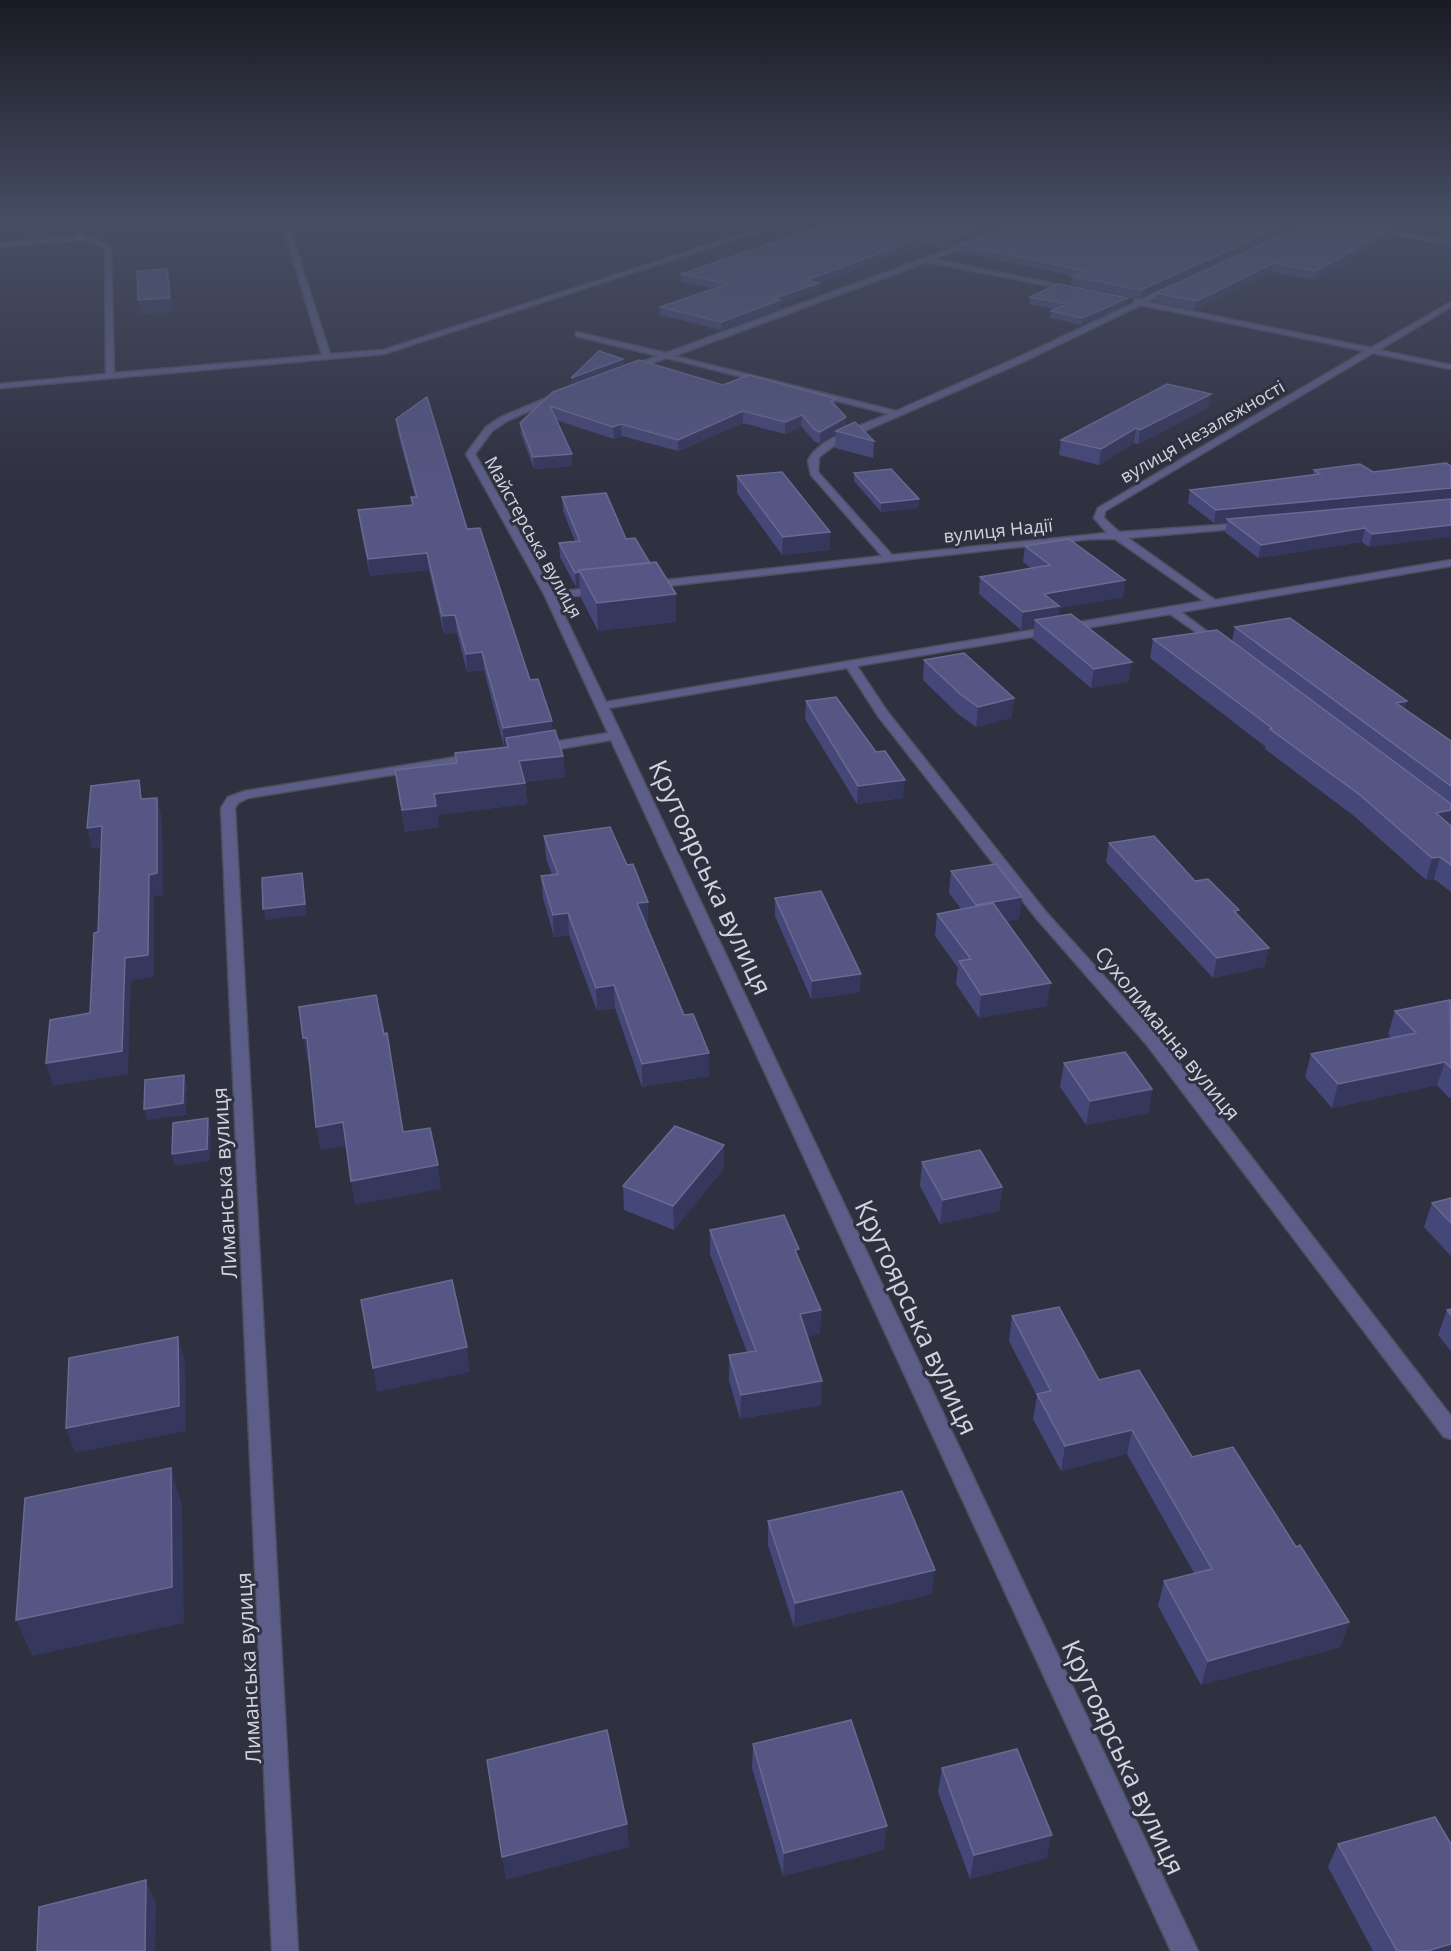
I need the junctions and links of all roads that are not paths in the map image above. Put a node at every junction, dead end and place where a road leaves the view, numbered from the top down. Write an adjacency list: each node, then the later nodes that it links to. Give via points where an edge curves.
1 (109, 310): 14 (street)
2 (312, 310): 11 (street)
3 (513, 310): 11 (street, via 384,352)
4 (790, 310): 10 (street)
5 (1123, 310): 17 (street)
6 (1178, 310): 9 (street)
7 (1441, 310): 9 (street, вулиця Незалежності)
8 (579, 334): 10 (street)
9 (1372, 351): 12 (street); 19 (street, вулиця Незалежності, via 1101,510 1101,522)
10 (666, 355): 13 (street); 17 (street)
11 (327, 357): 14 (street)
12 (1451, 367)
13 (621, 372)
14 (110, 376): 15 (street)
15 (0, 386)
16 (565, 393): 24 (street, Майстерська вулиця, via 504,419 489,429 470,454)
17 (899, 414): 20 (street, via 825,446 811,465)
18 (1262, 524): 19 (street, вулиця Надії)
19 (1116, 535): 20 (street, вулиця Надії); 25 (street, вулиця Незалежності)
20 (889, 558): 22 (street, вулиця Надії)
21 (1451, 563): 25 (street)
22 (632, 587)
23 (609, 589): 24 (street)
24 (550, 596): 29 (street, Майстерська вулиця)
25 (1213, 603): 26 (street)
26 (1173, 611): 27 (street); 28 (street)
27 (1231, 654)
28 (850, 664): 29 (street); 33 (street, Сухолиманна вулиця, via 882,713 1041,915 1153,1041)
29 (602, 706): 30 (street, Крутоярська вулиця)
30 (615, 736): 31 (street); 35 (street, Крутоярська вулиця)
31 (521, 751)
32 (498, 754): 34 (street, Лиманська вулиця, via 245,795 228,808)
33 (1451, 1431)
34 (285, 1951)
35 (1185, 1951)

